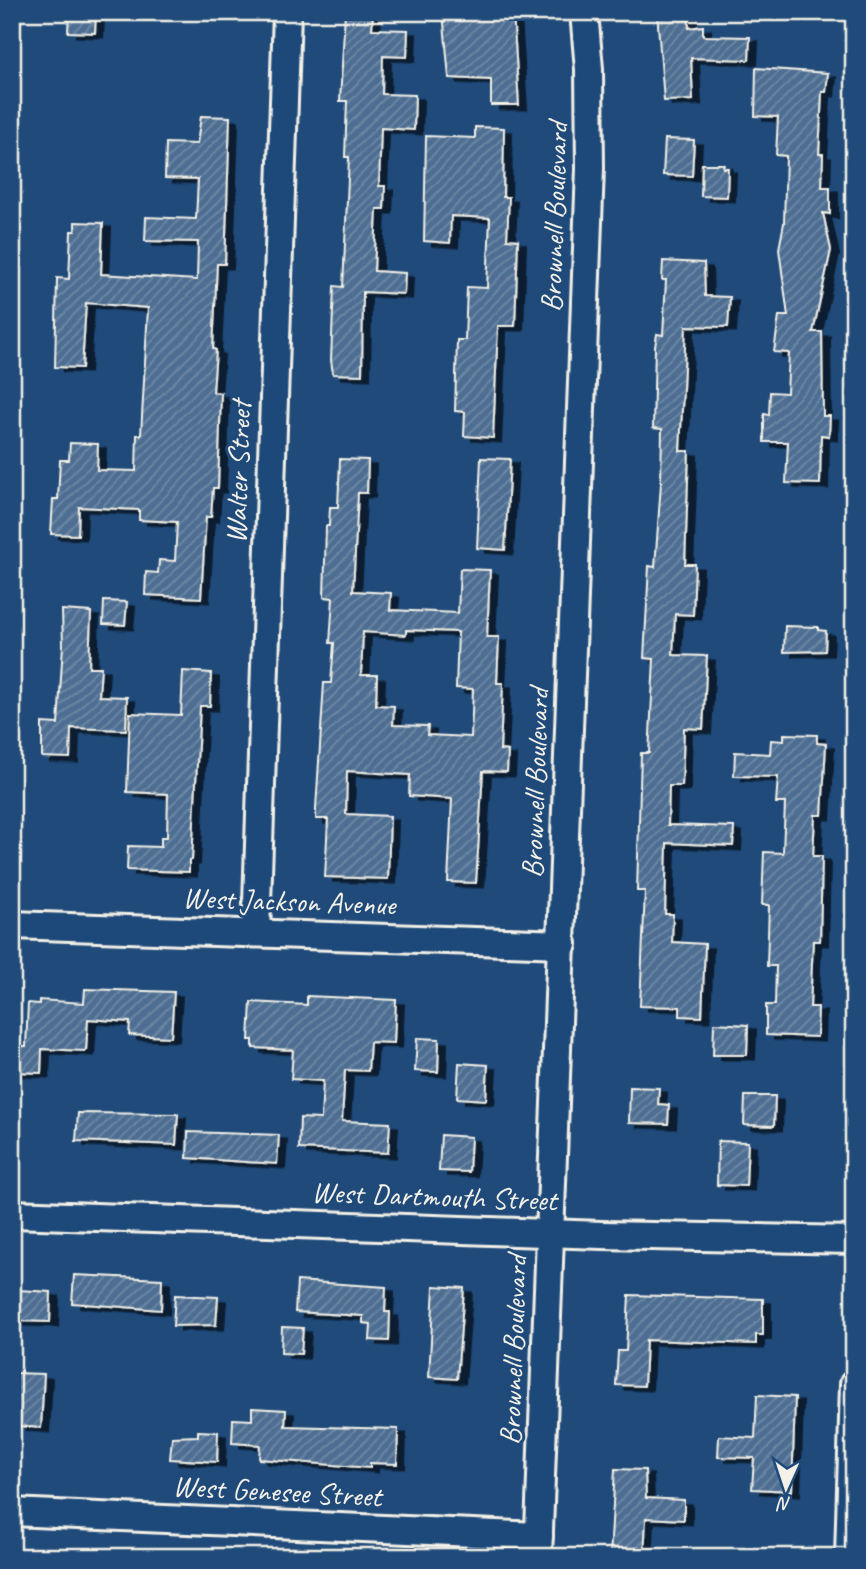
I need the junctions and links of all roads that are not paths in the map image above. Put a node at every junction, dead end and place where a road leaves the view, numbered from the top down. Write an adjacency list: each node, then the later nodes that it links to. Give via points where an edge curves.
1 (287, 12): 4 (street, Walter Street)
2 (584, 12): 5 (street, Brownell Boulevard, via 590,168)
3 (12, 925): 4 (street, West Jackson Avenue)
4 (256, 933): 5 (street, West Jackson Avenue)
5 (563, 944): 7 (street, Brownell Boulevard)
6 (12, 1214): 7 (street, West Dartmouth Street)
7 (551, 1233): 8 (street, West Dartmouth Street); 11 (street, Brownell Boulevard)
8 (854, 1240)
9 (854, 1384): 12 (street)
10 (12, 1512): 11 (street, West Genesee Street)
11 (539, 1546)
12 (849, 1557)

